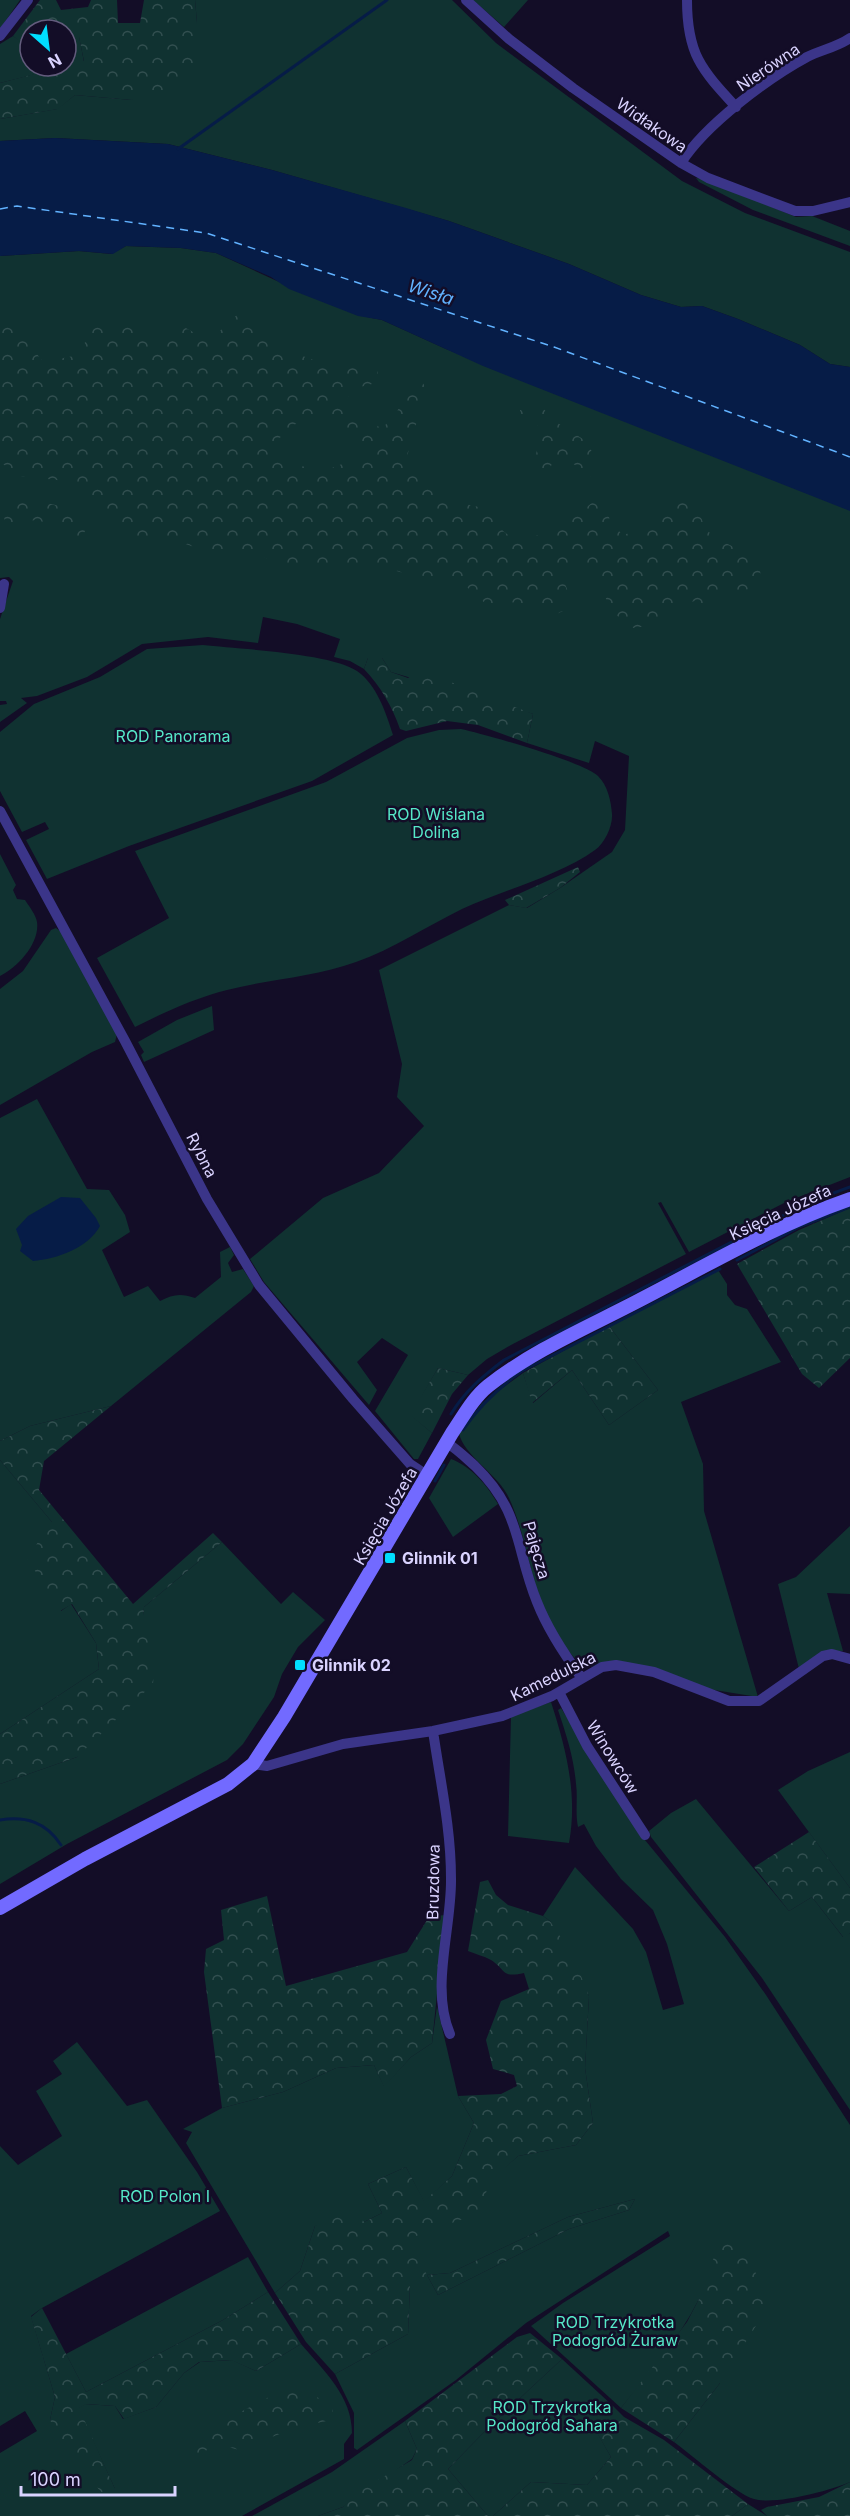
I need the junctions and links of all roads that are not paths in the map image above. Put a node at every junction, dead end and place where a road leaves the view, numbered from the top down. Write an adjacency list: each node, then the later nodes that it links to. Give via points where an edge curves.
1 (28, 0): 4 (street)
2 (466, 0): 7 (street, Widłakowa, via 509,39)
3 (687, 0): 6 (street, Nierówna, via 690,37 697,60)
4 (0, 36)
5 (850, 38): 6 (street, Nierówna, via 785,70)
6 (736, 107): 7 (street, Nierówna, via 707,129)
7 (681, 163): 8 (street, Widłakowa, via 708,178 795,211)
8 (850, 202)
9 (4, 584): 10 (street)
10 (0, 608)
11 (0, 811): 14 (street, Rybna, via 207,1199 259,1285 410,1464)
12 (850, 1198): 13 (main road, Księcia Józefa, via 794,1221 538,1354 487,1387 469,1406)
13 (447, 1443): 14 (main road, Księcia Józefa); 16 (street, Pajęcza, via 492,1482 504,1502 514,1522 536,1602 549,1630)
14 (428, 1476): 19 (main road, Księcia Józefa)
15 (850, 1659): 16 (street, Kamedulska, via 824,1656 768,1696 748,1702 729,1701 654,1672 616,1665)
16 (581, 1677): 17 (street, Kamedulska)
17 (559, 1692): 18 (street, Kamedulska, via 502,1716); 20 (street, Winowców, via 587,1746)
18 (433, 1731): 19 (street, Kamedulska, via 343,1744 267,1766); 22 (street, Bruzdowa, via 451,1870 442,1992)
19 (253, 1764): 21 (main road, Księcia Józefa, via 228,1784)
20 (645, 1835)
21 (0, 1908)
22 (450, 2034)

